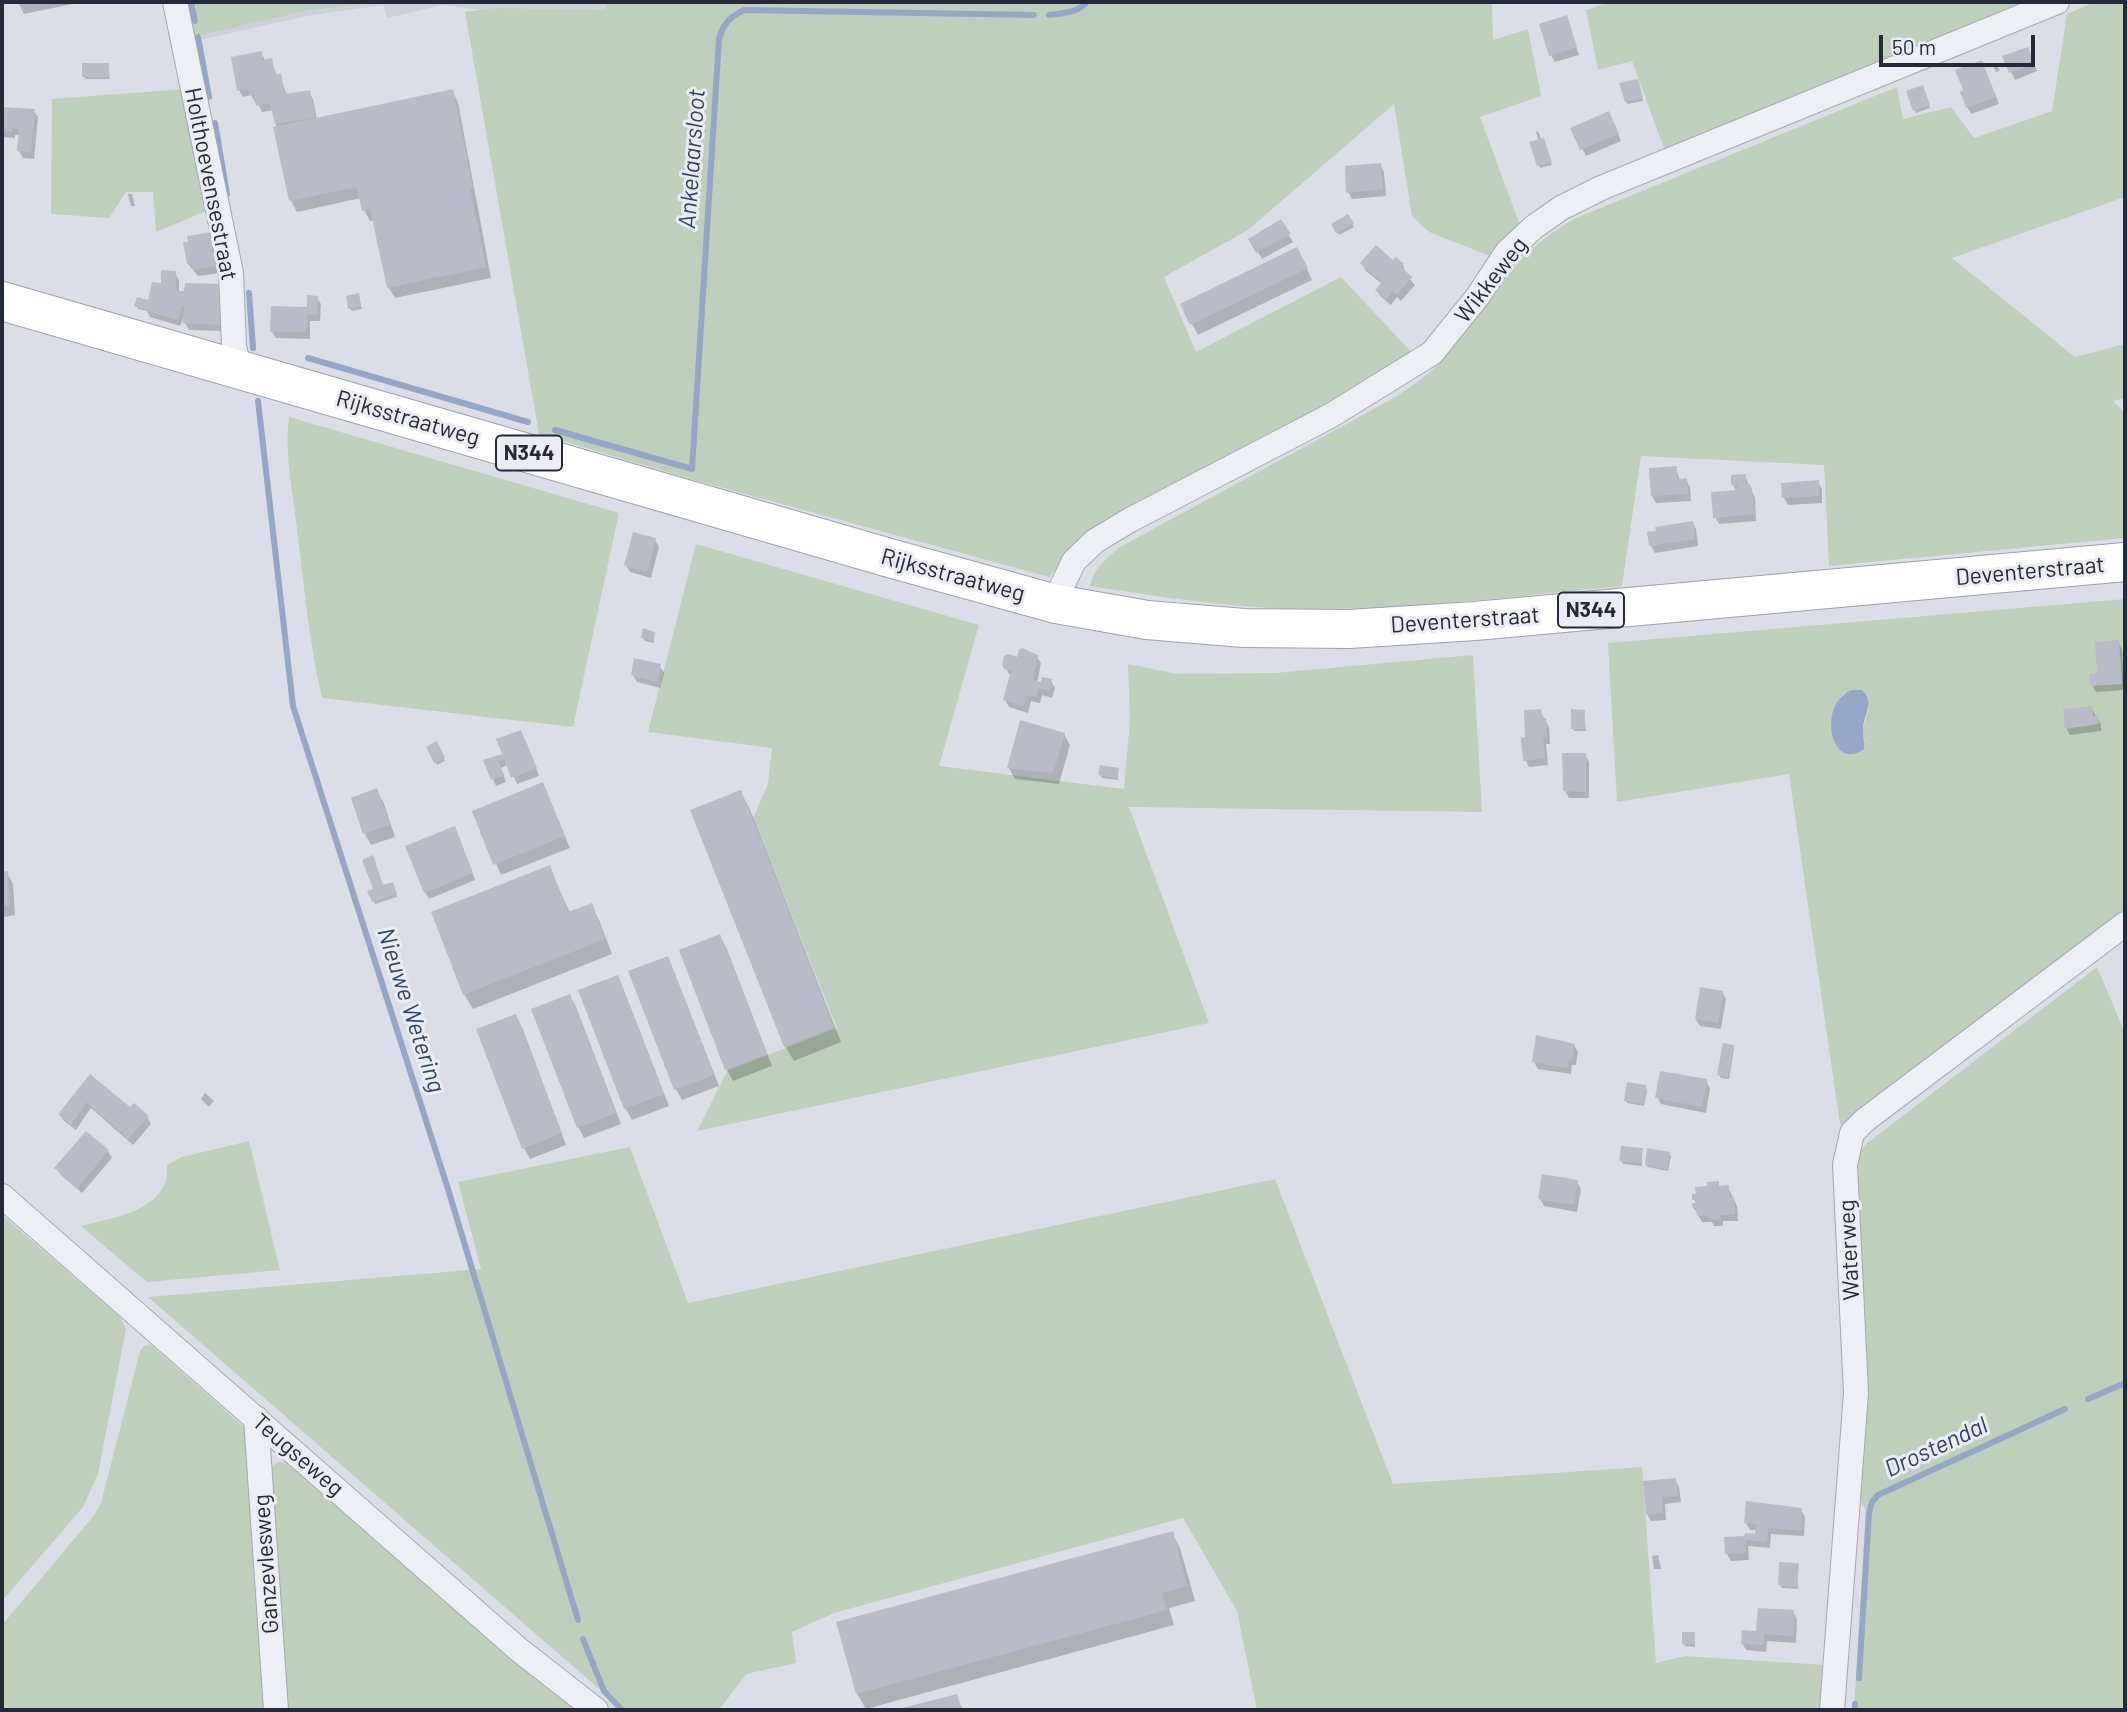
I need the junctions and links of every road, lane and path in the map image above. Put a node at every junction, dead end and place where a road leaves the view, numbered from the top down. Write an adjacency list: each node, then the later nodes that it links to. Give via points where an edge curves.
1 (175, 2): 4 (street, Holthoevensestraat, via 231,273)
2 (2057, 2): 6 (street, Wikkeweg, via 1561,208 1507,252 1432,353 1330,416 1095,541 1074,561)
3 (2, 301): 4 (main road, Rijksstraatweg / N344)
4 (239, 368): 6 (main road, Rijksstraatweg / N344)
5 (2125, 562): 6 (main road, Deventerstraat / N344, via 1349,629 1147,620)
6 (1056, 604)
7 (2125, 924): 12 (street, Waterweg, via 1852,1133 1845,1166 1856,1393)
8 (2, 1196): 9 (street, Teugseweg)
9 (256, 1418): 10 (street, Ganzevlesweg); 11 (street, Teugseweg, via 518,1649)
10 (276, 1710)
11 (596, 1710)
12 (1832, 1710)

